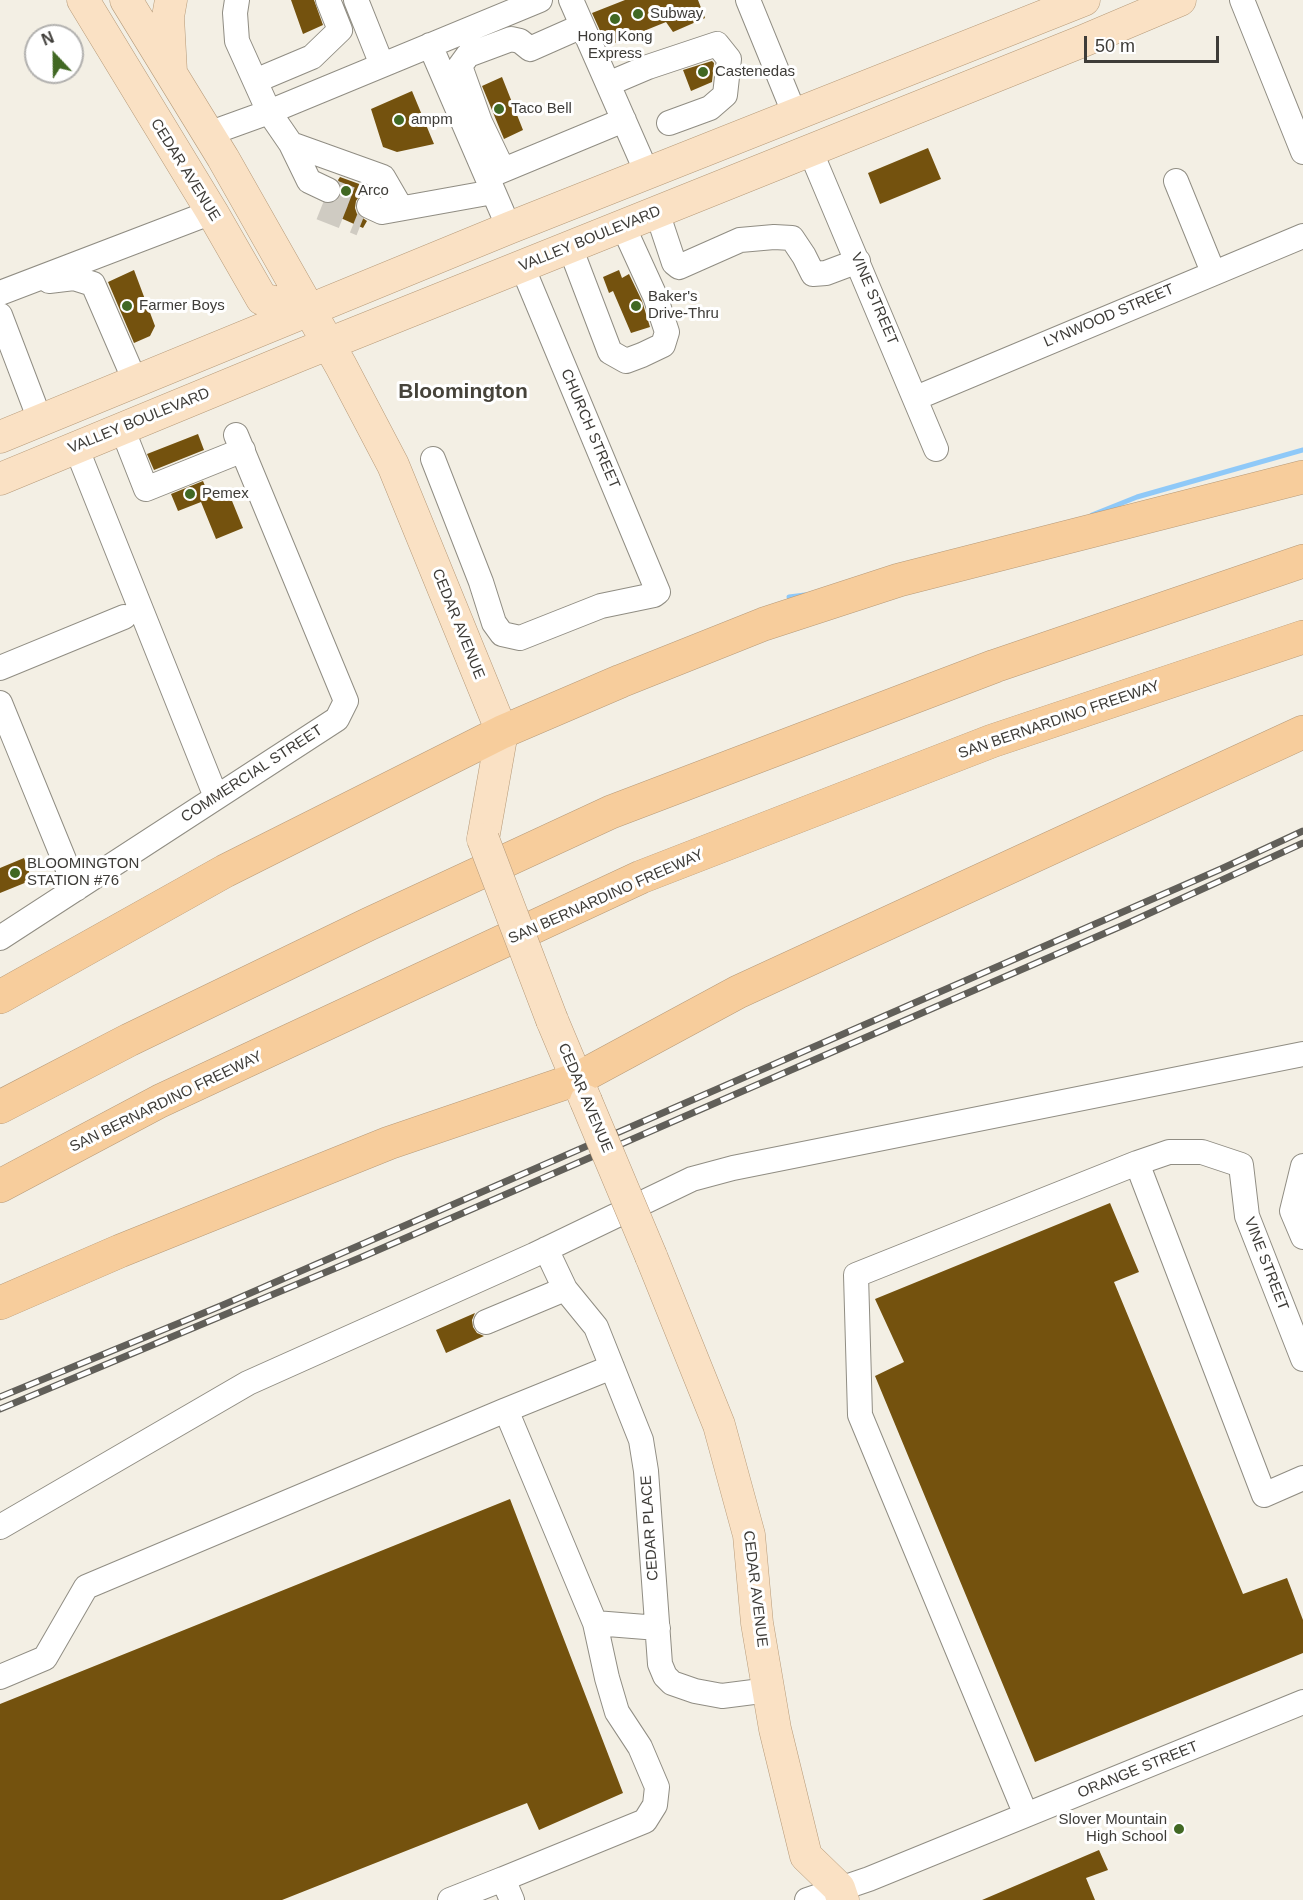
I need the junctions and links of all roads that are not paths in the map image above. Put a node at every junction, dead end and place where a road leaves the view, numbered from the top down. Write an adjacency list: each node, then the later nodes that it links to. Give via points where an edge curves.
1 (83, 0): 32 (main road, CEDAR AVENUE)
2 (126, 0): 17 (main road, CEDAR AVENUE)
3 (171, 0): 17 (main road)
4 (237, 0): 18 (street, via 237,41)
5 (328, 0): 18 (street, via 340,30 312,57)
6 (356, 0): 16 (street)
7 (540, 0): 15 (street)
8 (571, 0): 14 (street)
9 (747, 0): 21 (street)
10 (1084, 0): 13 (main road)
11 (1180, 0): 26 (main road, VALLEY BOULEVARD)
12 (1242, 0): 27 (street)
13 (1047, 7): 21 (main road)
14 (582, 26): 19 (street); 29 (street, via 530,49 512,39 468,55 460,66 480,122)
15 (430, 45): 16 (street); 29 (street)
16 (382, 65): 20 (street)
17 (171, 76): 24 (main road, CEDAR AVENUE)
18 (255, 81): 20 (street)
19 (608, 84): 22 (street); 23 (street, via 717,44 729,59 725,95 710,108)
20 (268, 112): 24 (street); 25 (street)
21 (795, 115): 28 (main road)
22 (624, 120): 28 (street); 29 (street)
23 (669, 123)
24 (208, 134): 43 (main road, CEDAR AVENUE)
25 (291, 144): 29 (street, via 383,177 377,209); 31 (street)
26 (810, 150): 33 (main road, VALLEY BOULEVARD); 38 (street, VINE STREET)
27 (1303, 152)
28 (647, 173): 35 (main road)
29 (494, 179): 35 (street)
30 (1176, 181): 40 (street)
31 (323, 189)
32 (212, 212): 41 (street); 43 (main road, CEDAR AVENUE, via 262,299)
33 (657, 212): 34 (main road, VALLEY BOULEVARD); 38 (street, via 674,263 679,267 740,240 774,237 792,238 813,274)
34 (623, 226): 37 (main road, VALLEY BOULEVARD); 37 (street, via 667,332 663,345 626,361 610,351)
35 (508, 228): 43 (main road)
36 (1303, 236): 40 (street, LYNWOOD STREET)
37 (570, 247): 39 (main road, VALLEY BOULEVARD)
38 (858, 261): 47 (street, VINE STREET)
39 (522, 266): 45 (main road, VALLEY BOULEVARD); 53 (street, CHURCH STREET, via 658,592 601,606 520,638 502,634 494,622)
40 (1213, 272): 47 (street, LYNWOOD STREET)
41 (38, 278): 42 (street); 46 (street, via 74,278 93,285)
42 (0, 293)
43 (308, 310): 45 (main road, CEDAR AVENUE); 46 (main road)
44 (0, 315): 48 (street)
45 (328, 344): 49 (main road, VALLEY BOULEVARD); 61 (main road, CEDAR AVENUE, via 393,465)
46 (135, 381): 48 (main road)
47 (916, 398): 52 (street, VINE STREET)
48 (40, 420): 50 (main road)
49 (122, 428): 51 (main road, VALLEY BOULEVARD); 63 (street, COMMERCIAL STREET, via 146,489 240,442 346,701 337,719)
50 (0, 437)
51 (76, 447): 55 (main road, VALLEY BOULEVARD); 63 (street)
52 (936, 449)
53 (433, 459)
54 (1303, 477): 61 (highway, via 899,580 764,624)
55 (0, 479)
56 (1303, 561): 69 (highway, via 995,666 611,812 348,934)
57 (124, 617): 59 (street)
58 (1303, 638): 72 (highway, SAN BERNARDINO FREEWAY, via 992,741 641,878 160,1101)
59 (0, 668)
60 (0, 703): 64 (street)
61 (502, 732): 66 (highway, via 225,871); 68 (main road, CEDAR AVENUE, bridge, via 483,839)
62 (1303, 732): 68 (highway, via 738,992)
63 (216, 797): 64 (street, COMMERCIAL STREET)
64 (76, 889): 65 (street, COMMERCIAL STREET)
65 (0, 938)
66 (0, 997)
67 (1303, 1054): 74 (street, via 733,1168 692,1179)
68 (581, 1090): 76 (highway, via 389,1143); 86 (main road, CEDAR AVENUE, bridge, via 719,1425 749,1534 757,1623)
69 (0, 1107)
70 (1137, 1163): 78 (street, VINE STREET, via 1170,1152 1202,1152 1241,1165 1247,1216); 81 (street, via 1264,1495); 88 (street, via 856,1275 860,1415)
71 (1303, 1166): 73 (street, via 1292,1211)
72 (0, 1186)
73 (1303, 1237)
74 (546, 1249): 75 (street, CEDAR PLACE); 82 (street, via 248,1383)
75 (565, 1289): 77 (street); 79 (street, CEDAR PLACE, via 596,1327)
76 (0, 1303)
77 (486, 1322)
78 (1303, 1359)
79 (612, 1367): 80 (street); 84 (street, CEDAR PLACE, via 641,1440)
80 (506, 1410): 83 (street); 85 (street, via 86,1587 45,1658)
81 (1303, 1478)
82 (0, 1527)
83 (595, 1623): 84 (street); 89 (street, via 617,1712 640,1747 657,1787 655,1805 645,1821)
84 (658, 1628): 86 (street, CEDAR PLACE, via 660,1664 664,1676 672,1683 722,1695)
85 (0, 1677)
86 (769, 1690): 90 (main road, CEDAR AVENUE, via 806,1856)
87 (1303, 1702): 88 (street, ORANGE STREET)
88 (1026, 1815): 90 (street, ORANGE STREET)
89 (507, 1889): 91 (street)
90 (841, 1894): 92 (street, ORANGE STREET)
91 (450, 1900)
92 (807, 1900)

